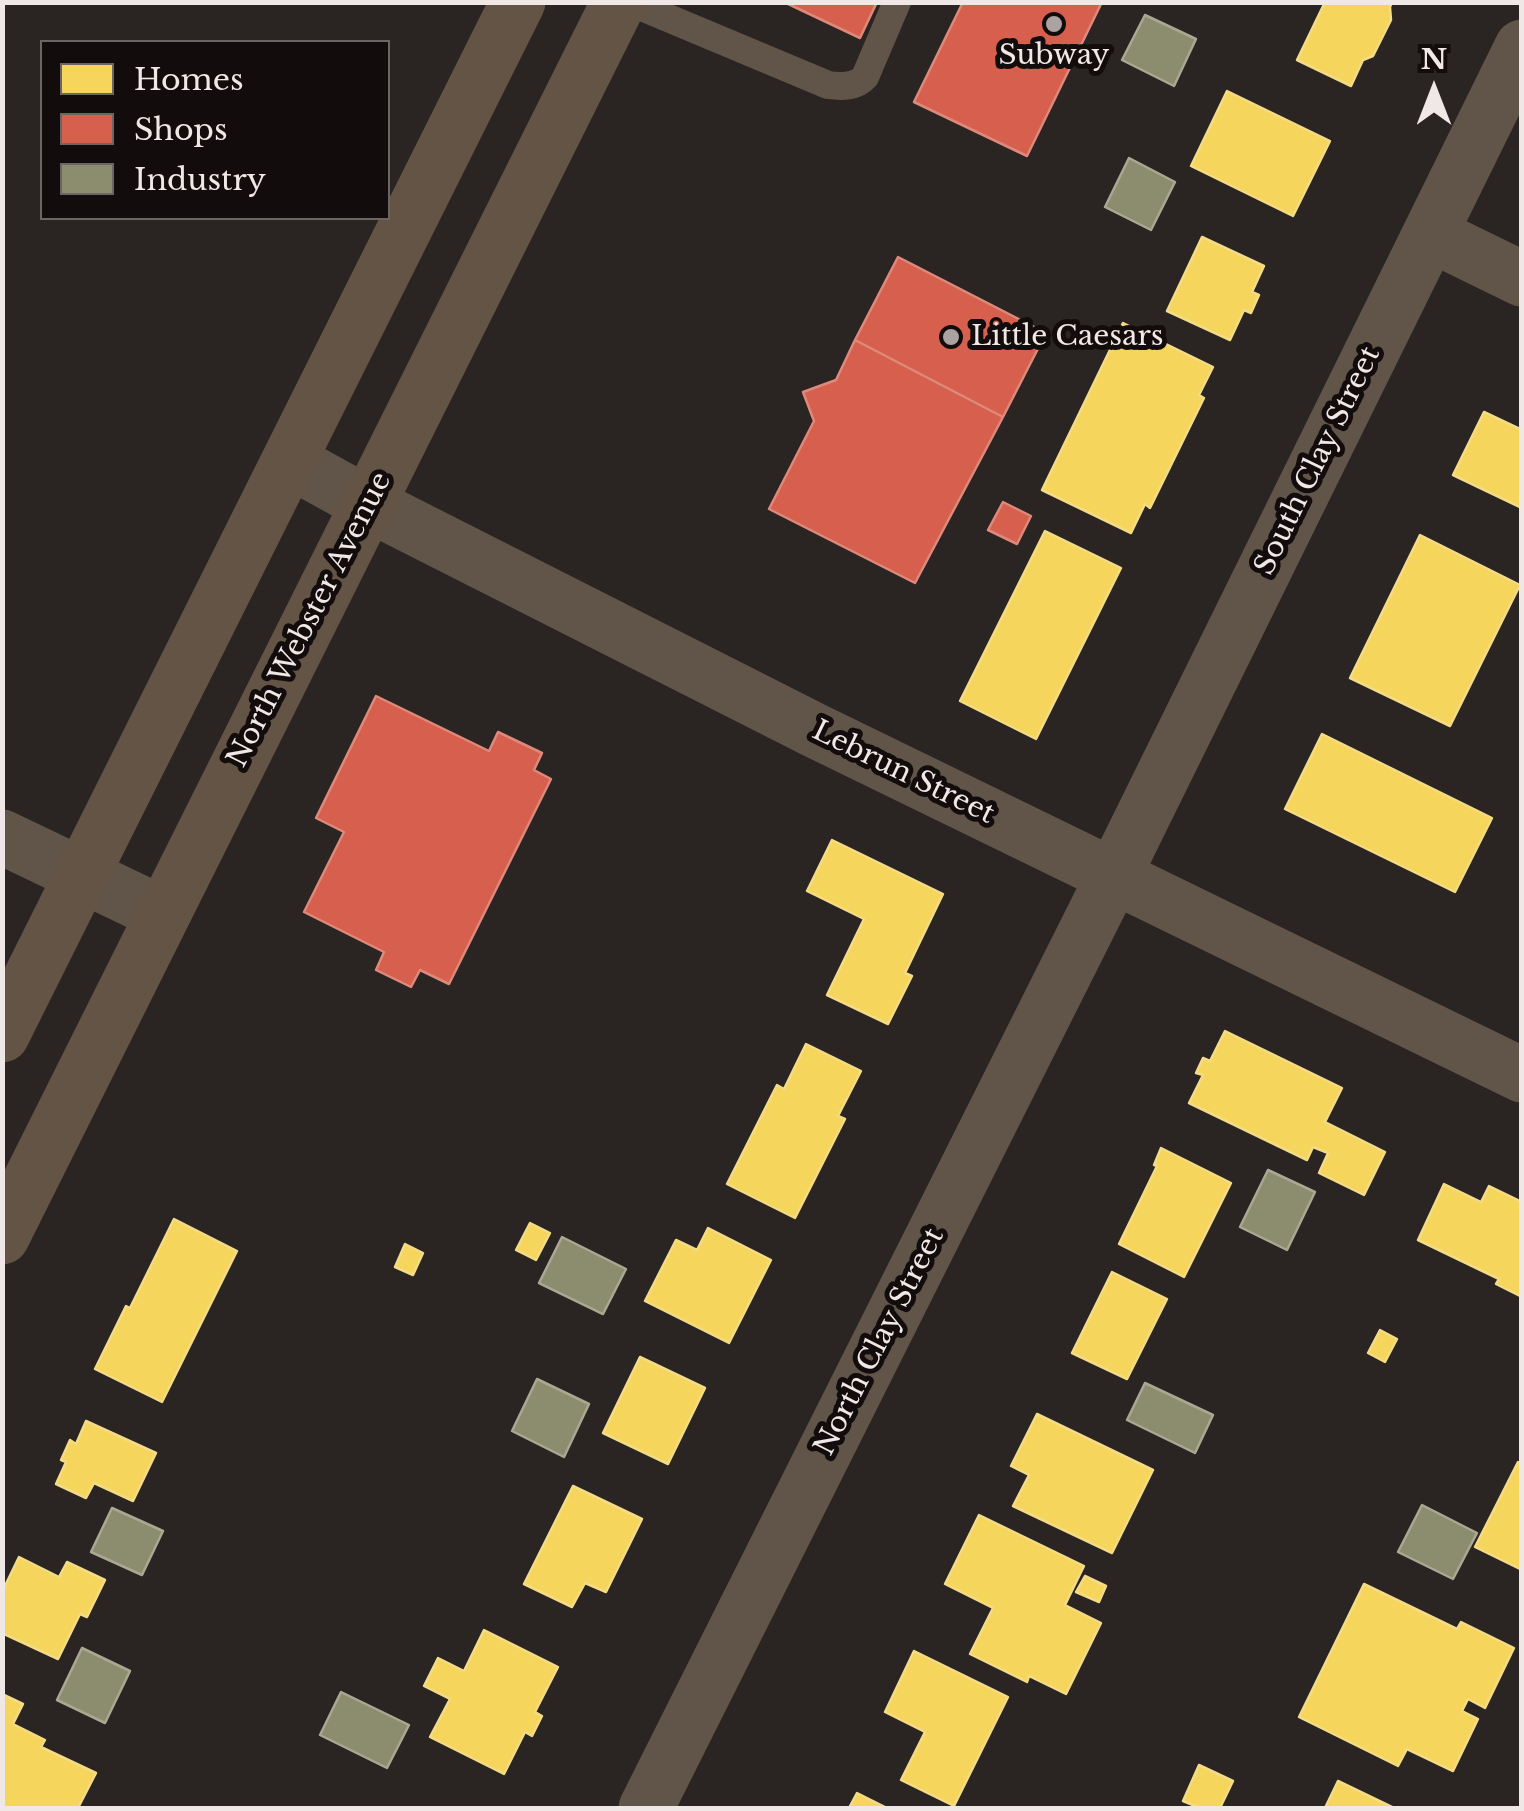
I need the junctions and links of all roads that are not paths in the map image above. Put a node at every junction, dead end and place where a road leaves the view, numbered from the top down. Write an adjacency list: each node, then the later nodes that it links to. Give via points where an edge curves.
1 (518, 2): 8 (main road)
2 (619, 2): 9 (main road, North Webster Avenue)
3 (630, 2): 4 (lane, via 840,86 865,77)
4 (897, 2)
5 (1522, 47): 6 (street, South Clay Street)
6 (1430, 234): 7 (street); 12 (street, South Clay Street)
7 (1522, 279)
8 (290, 460): 9 (street, Lebrun Street); 11 (main road)
9 (368, 504): 12 (street, Lebrun Street); 13 (main road, North Webster Avenue)
10 (2, 837): 11 (street)
11 (82, 875): 13 (street); 14 (main road)
12 (1114, 875): 15 (street, Lebrun Street); 17 (street, North Clay Street)
13 (163, 914): 16 (main road, North Webster Avenue)
14 (2, 1035)
15 (1522, 1075)
16 (2, 1237)
17 (646, 1808)

